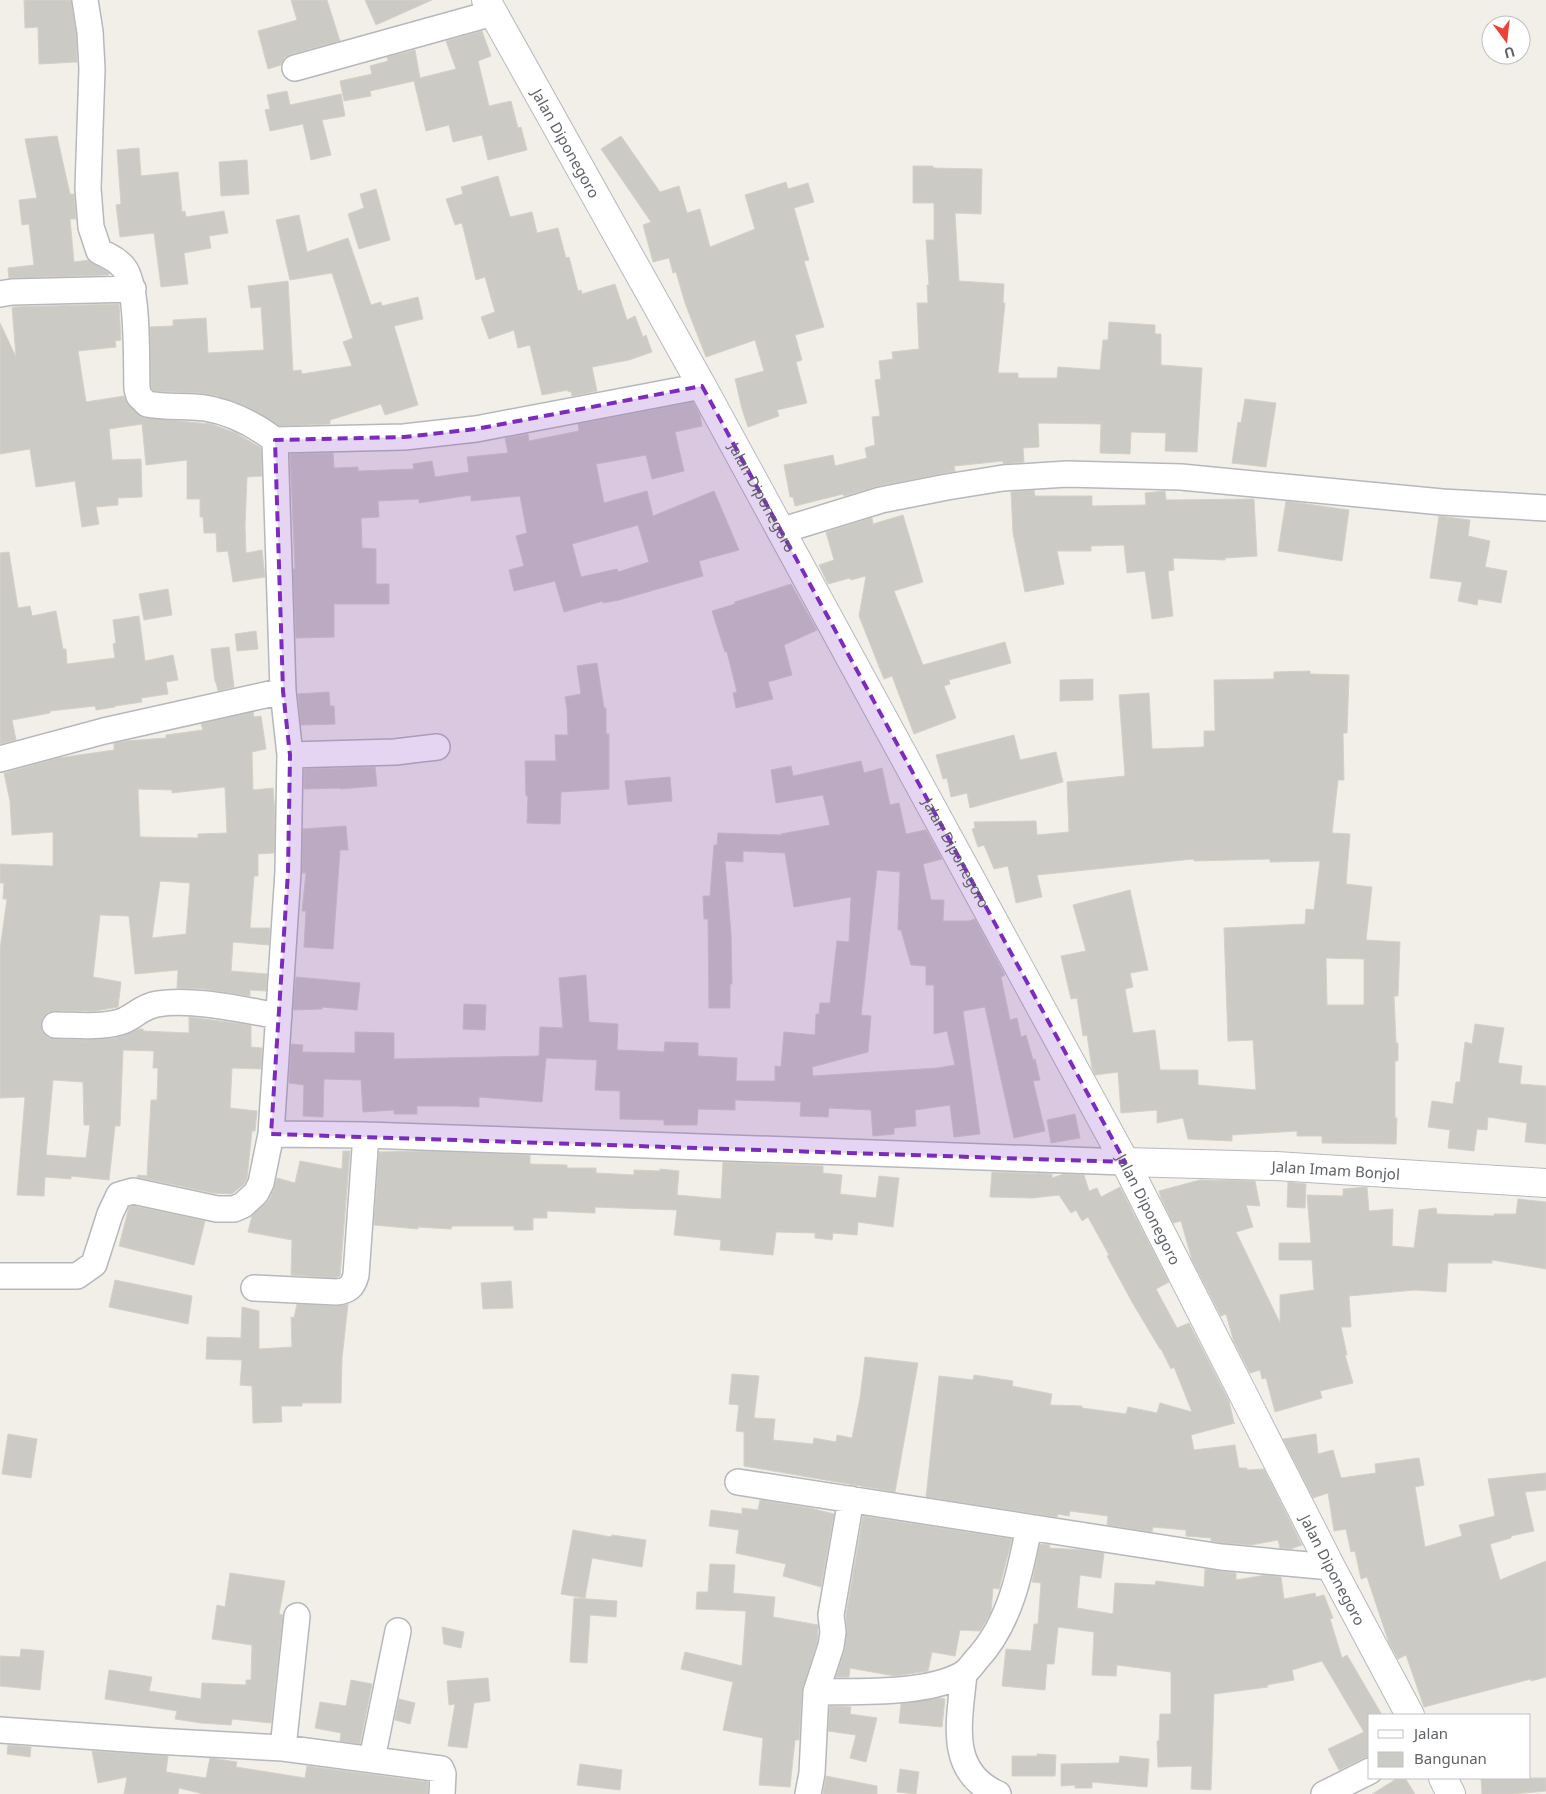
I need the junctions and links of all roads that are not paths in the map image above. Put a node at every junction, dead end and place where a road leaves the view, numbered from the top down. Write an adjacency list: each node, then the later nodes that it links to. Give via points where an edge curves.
1 (85, 0): 4 (street, via 92,69 88,188 91,227 97,248 125,269)
2 (490, 6): 3 (street); 6 (main road, Jalan Diponegoro)
3 (295, 68)
4 (132, 289): 5 (street); 7 (street, via 137,389 143,400 154,406 206,408 238,418)
5 (0, 294)
6 (702, 386): 7 (street, via 476,429 404,437); 9 (main road, Jalan Diponegoro)
7 (275, 440): 10 (street)
8 (1546, 508): 9 (street, via 1442,502 1181,477 1067,474 1003,478 881,500)
9 (780, 531): 18 (main road, Jalan Diponegoro)
10 (283, 691): 12 (street); 13 (street, via 104,730)
11 (437, 747): 12 (street, via 395,752)
12 (290, 754): 14 (street, via 288,872)
13 (0, 759)
14 (279, 1016): 15 (street, via 215,1006 160,1003 146,1006 112,1024); 16 (street)
15 (54, 1025)
16 (271, 1134): 17 (street); 20 (street, via 261,1183 256,1194 243,1205 234,1209 217,1209 133,1191 119,1195 94,1264 78,1276)
17 (366, 1135): 18 (street); 21 (street, via 354,1283 346,1290 336,1292)
18 (1125, 1162): 19 (main road, Jalan Imam Bonjol, via 1258,1166); 25 (main road, Jalan Diponegoro)
19 (1546, 1183)
20 (0, 1276)
21 (254, 1288)
22 (738, 1482): 23 (street)
23 (851, 1500): 24 (street); 29 (street, via 831,1615 832,1639)
24 (1029, 1527): 25 (street, via 1221,1557); 28 (street, via 1017,1585 1009,1606 984,1653)
25 (1330, 1567): 30 (main road, Jalan Diponegoro)
26 (297, 1616): 32 (street)
27 (398, 1631): 33 (street)
28 (964, 1674): 29 (street, via 934,1685); 38 (street, via 959,1739 962,1758 985,1788)
29 (816, 1692): 37 (street)
30 (1409, 1714)
31 (0, 1730): 32 (street)
32 (284, 1748): 33 (street)
33 (372, 1759): 36 (street, via 441,1769)
34 (1368, 1773): 39 (street)
35 (1444, 1779): 40 (main road)
36 (442, 1794)
37 (808, 1794)
38 (998, 1794)
39 (1324, 1794)
40 (1451, 1794)

